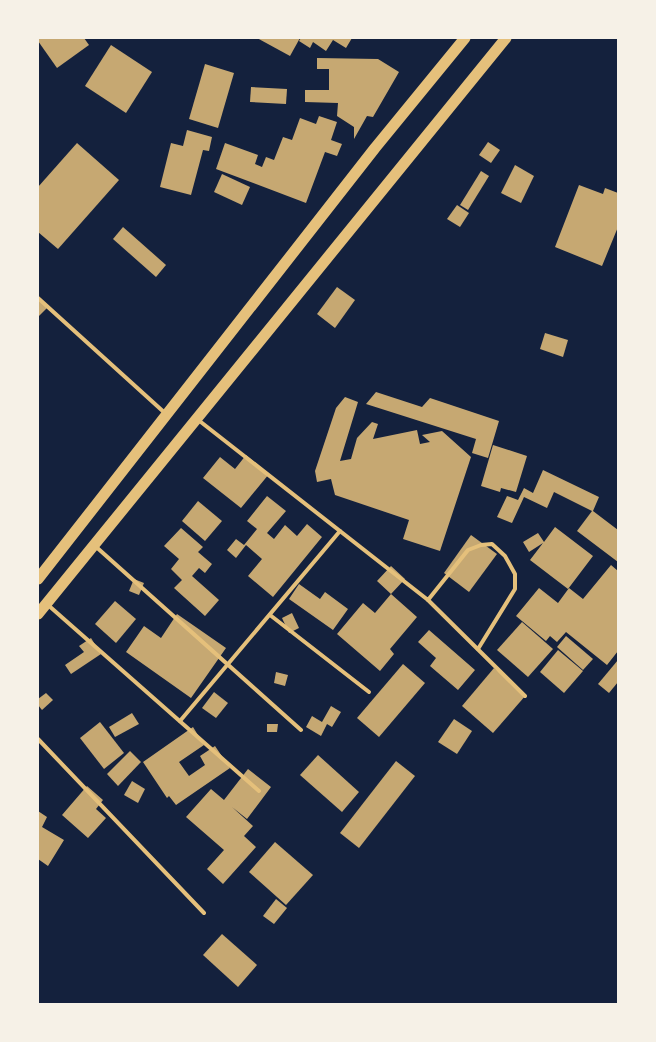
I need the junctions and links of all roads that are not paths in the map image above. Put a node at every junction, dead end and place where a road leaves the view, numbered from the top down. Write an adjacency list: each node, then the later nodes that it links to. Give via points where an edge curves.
1 (465, 38): 4 (highway)
2 (506, 38): 5 (highway)
3 (38, 298): 4 (street)
4 (166, 414): 8 (highway)
5 (196, 419): 6 (street); 7 (highway)
6 (340, 531): 9 (street); 12 (street)
7 (94, 545): 10 (highway); 14 (street)
8 (38, 579)
9 (428, 600): 13 (street); 13 (street, via 468,550 492,544 505,556 516,574 515,589)
10 (46, 604): 11 (highway); 17 (street)
11 (38, 614)
12 (270, 615): 14 (street); 15 (street)
13 (478, 649): 16 (street)
14 (228, 665): 17 (street); 18 (street)
15 (369, 692)
16 (526, 696)
17 (180, 721): 20 (street)
18 (301, 730)
19 (38, 739): 21 (street)
20 (259, 791)
21 (204, 913)

